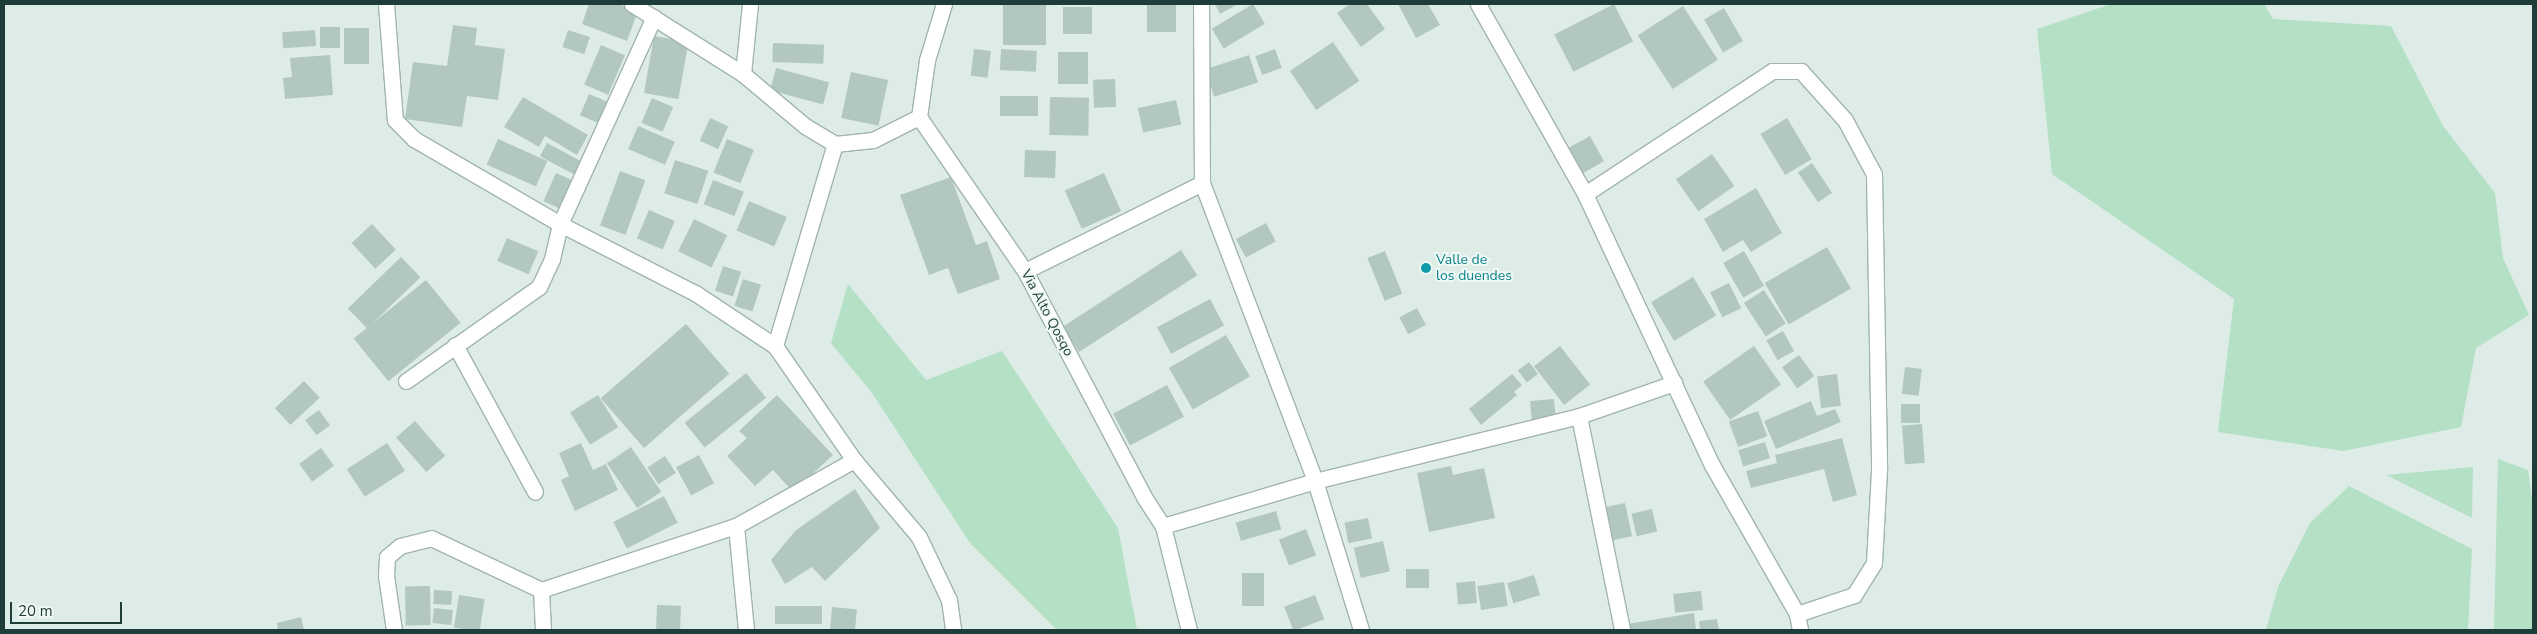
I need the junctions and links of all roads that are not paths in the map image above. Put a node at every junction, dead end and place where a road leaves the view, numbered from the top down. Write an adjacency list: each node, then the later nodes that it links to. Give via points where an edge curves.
1 (386, 4): 13 (street, via 395,120 414,140)
2 (632, 4): 7 (street)
3 (750, 4): 8 (street)
4 (944, 4): 9 (street, via 927,60)
5 (1201, 4): 11 (street)
6 (1478, 4): 12 (street)
7 (654, 17): 8 (street); 13 (street)
8 (743, 74): 10 (street, via 805,126)
9 (919, 117): 10 (street, via 873,140); 14 (street, Via Alto Qosqo)
10 (835, 144): 16 (street)
11 (1202, 183): 14 (street); 21 (street)
12 (1585, 194): 18 (street); 26 (street, via 1772,71 1801,71 1845,120 1874,174 1879,470 1874,563 1854,595)
13 (560, 224): 15 (street, via 552,259 539,287); 16 (street, via 695,293)
14 (1025, 270): 24 (street, Via Alto Qosqo, via 1144,497)
15 (455, 344): 17 (street); 22 (street)
16 (775, 346): 20 (street)
17 (406, 381)
18 (1674, 382): 19 (street); 26 (street, via 1712,465)
19 (1579, 416): 21 (street); 33 (street)
20 (854, 460): 23 (street); 30 (street, via 918,537 949,600)
21 (1315, 481): 24 (street); 32 (street)
22 (535, 492)
23 (736, 526): 25 (street); 29 (street)
24 (1163, 526): 31 (street, Via Alto Qosqo)
25 (541, 590): 27 (street, via 431,538 400,546 387,557 386,566); 28 (street)
26 (1797, 614): 34 (street)
27 (394, 630)
28 (543, 630)
29 (746, 630)
30 (953, 630)
31 (1189, 630)
32 (1361, 630)
33 (1622, 630)
34 (1800, 630)

